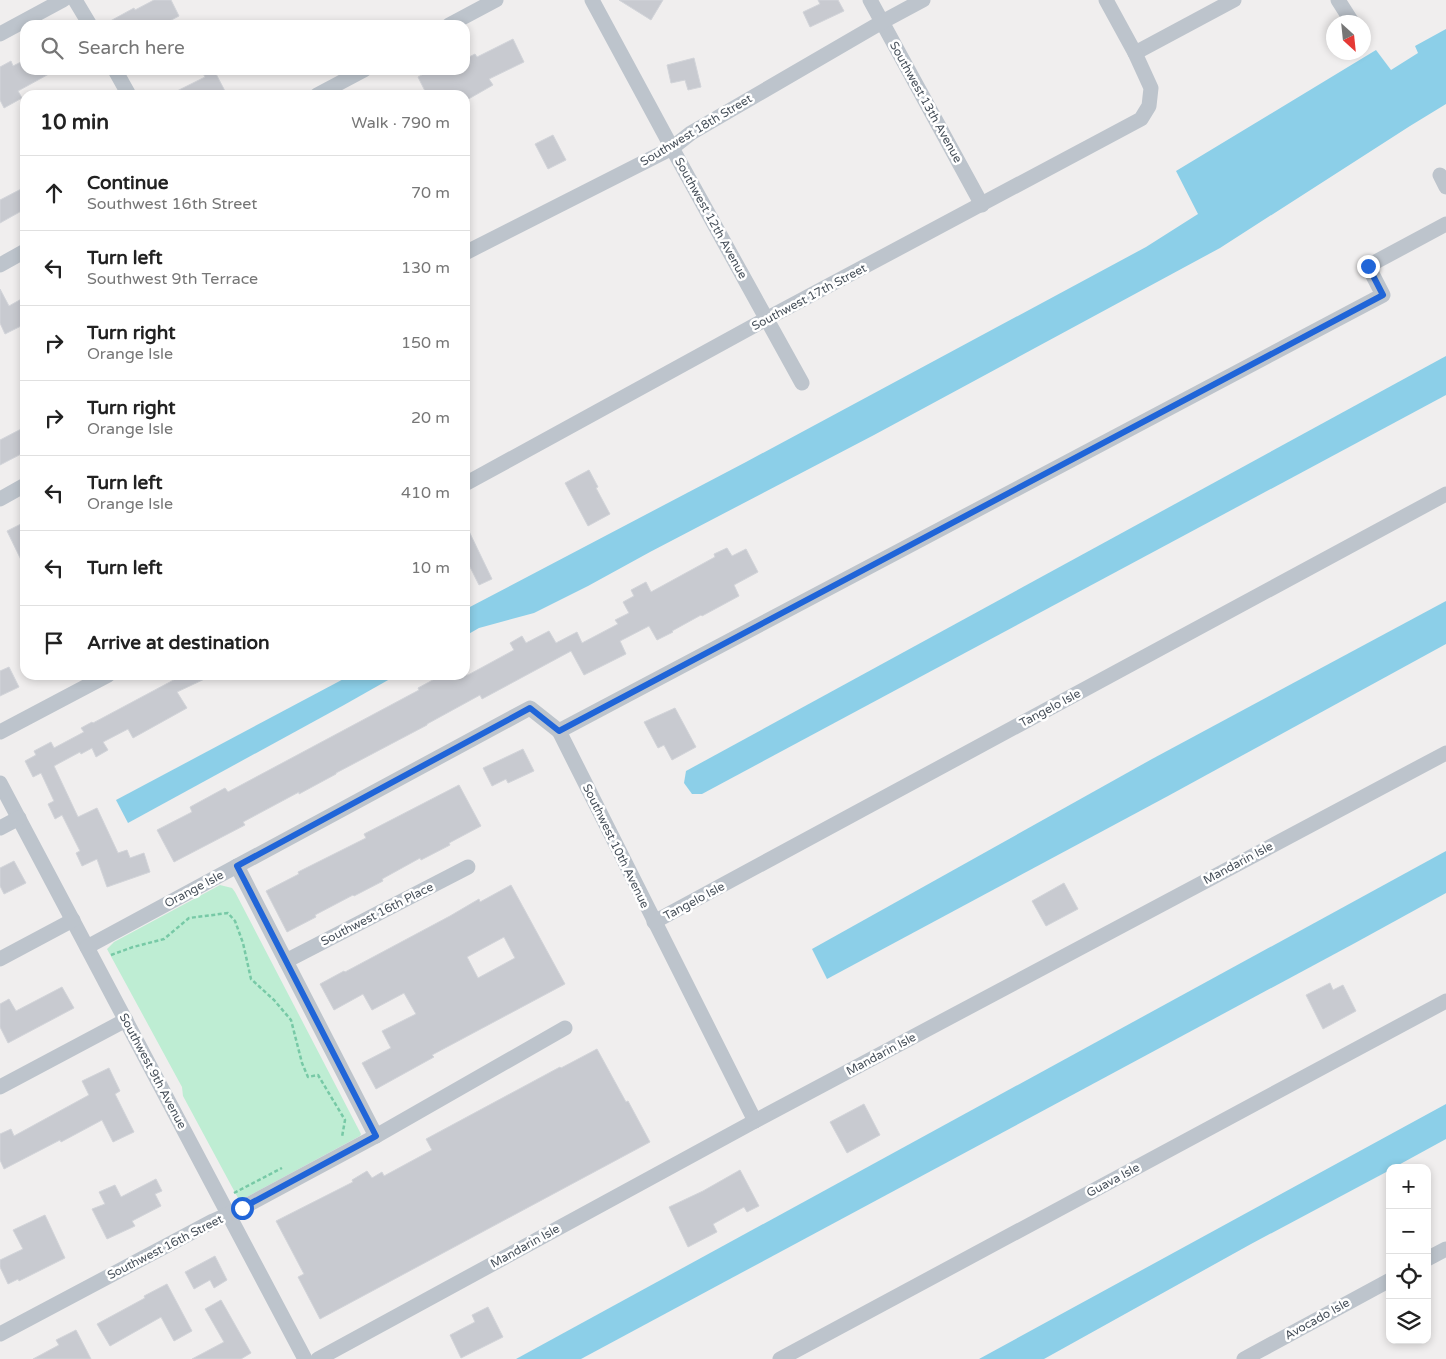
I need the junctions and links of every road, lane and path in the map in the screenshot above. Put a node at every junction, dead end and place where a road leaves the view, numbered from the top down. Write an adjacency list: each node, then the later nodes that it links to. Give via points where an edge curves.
1 (63, 0): 11 (street)
2 (75, 0): 12 (street)
3 (496, 0): 13 (street)
4 (592, 0): 22 (street, Southwest 12th Avenue)
5 (870, 0): 14 (street, Southwest 13th Avenue)
6 (923, 0): 14 (street, Southwest 18th Street)
7 (1106, 0): 17 (street)
8 (1234, 0): 17 (street)
9 (1338, 0): 10 (street)
10 (1348, 15)
11 (26, 20)
12 (87, 20)
13 (458, 20)
14 (882, 22): 22 (street, Southwest 18th Street, via 690,133); 23 (street, Southwest 13th Avenue)
15 (20, 23): 16 (street)
16 (0, 34)
17 (1135, 53): 23 (street, Southwest 17th Street, via 1151,88 1149,106 1142,119)
18 (118, 75): 20 (street)
19 (355, 75): 21 (street)
20 (126, 90)
21 (326, 90)
22 (672, 148): 25 (street, Southwest 18th Street); 28 (street, Southwest 12th Avenue)
23 (982, 205): 28 (street, Southwest 17th Street)
24 (1446, 224): 35 (street, via 1368,266 1383,295)
25 (470, 250)
26 (20, 255): 27 (street)
27 (0, 265)
28 (766, 319): 29 (street, Southwest 12th Avenue); 30 (street, Southwest 17th Street)
29 (802, 383)
30 (470, 481)
31 (20, 488): 33 (street)
32 (1446, 494): 44 (street, Tangelo Isle)
33 (0, 499)
34 (99, 680): 36 (street)
35 (559, 731): 41 (street, Orange Isle, via 530,708); 44 (street, Southwest 10th Avenue)
36 (0, 732)
37 (1446, 753): 53 (street, Mandarin Isle)
38 (0, 783): 39 (street, Southwest 9th Avenue)
39 (19, 818): 40 (street); 43 (street, Southwest 9th Avenue)
40 (0, 828)
41 (237, 866): 45 (street, Orange Isle); 48 (street)
42 (468, 867): 48 (street, Southwest 16th Place)
43 (73, 920): 45 (street, Southwest 9th Avenue); 47 (street)
44 (654, 922): 53 (street, Southwest 10th Avenue)
45 (88, 947): 50 (street, Southwest 9th Avenue)
46 (111, 955): 55 (path, via 164,939 189,918 228,912 243,943 251,979 291,1020 308,1077 318,1075 345,1120)
47 (0, 959)
48 (286, 961): 54 (street)
49 (1446, 1001): 65 (street, Guava Isle)
50 (126, 1020): 52 (street); 58 (street, Southwest 9th Avenue)
51 (565, 1028): 54 (street, Southwest 16th Street)
52 (0, 1087)
53 (755, 1121): 64 (street, Mandarin Isle)
54 (376, 1136): 58 (street, Southwest 16th Street)
55 (342, 1138)
56 (284, 1167): 57 (path)
57 (233, 1194)
58 (228, 1214): 62 (street, Southwest 16th Street); 63 (street, Southwest 9th Avenue)
59 (1446, 1249): 60 (street)
60 (1431, 1257)
61 (1386, 1282): 66 (street, Avocado Isle)
62 (0, 1334)
63 (305, 1359)
64 (318, 1359)
65 (780, 1359)
66 (1244, 1359)

